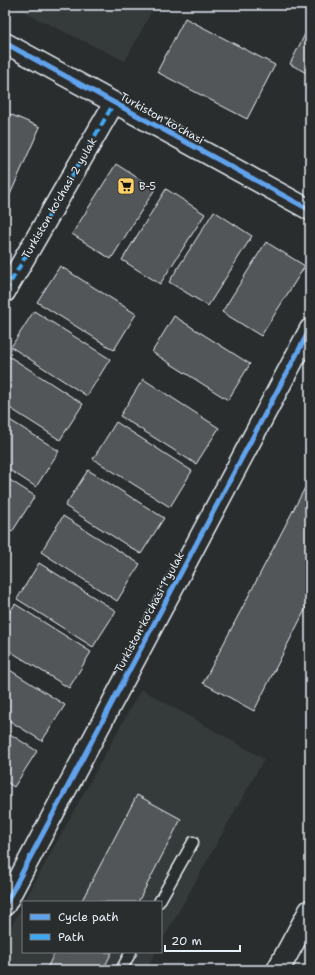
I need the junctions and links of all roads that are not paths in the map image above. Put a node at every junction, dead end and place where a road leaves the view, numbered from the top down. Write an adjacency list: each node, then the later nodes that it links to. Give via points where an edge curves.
1 (5, 43): 2 (street, Turkiston ko'chasi)
2 (114, 103): 3 (street, Turkiston ko'chasi); 4 (street, Turkiston ko'chasi 2 yulak)
3 (310, 210)
4 (5, 292)
5 (310, 330): 8 (street, Turkiston ko'chasi 1 yulak)
6 (193, 842): 7 (lane)
7 (160, 901)
8 (5, 905)
9 (310, 911): 12 (main road)
10 (130, 953): 11 (lane)
11 (121, 970)
12 (278, 970)

